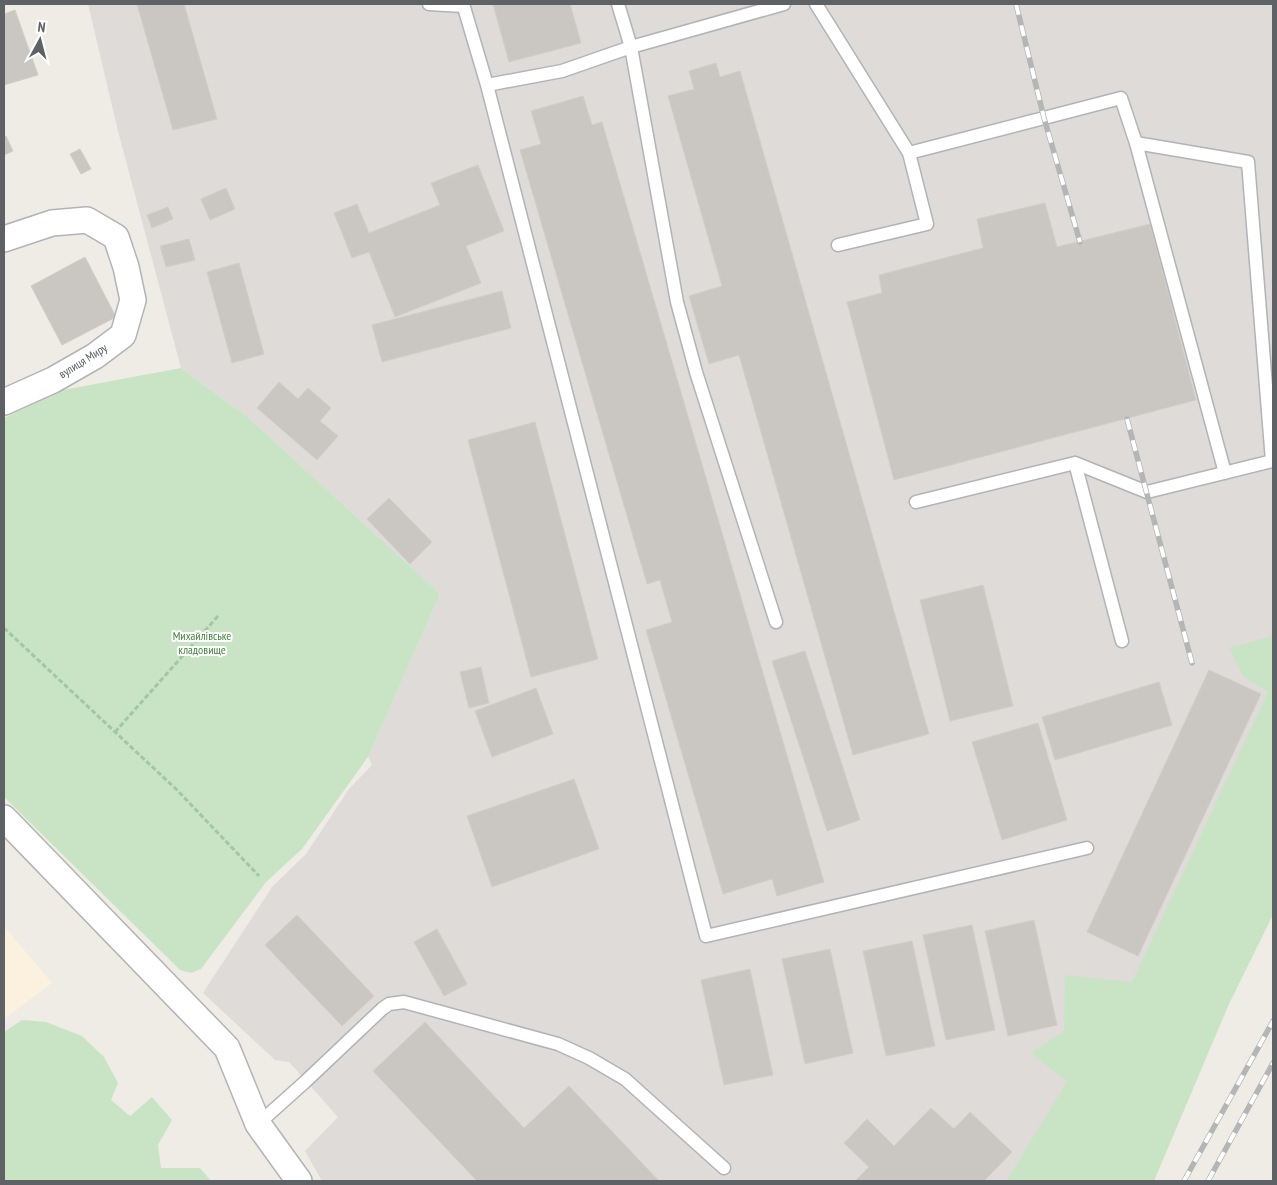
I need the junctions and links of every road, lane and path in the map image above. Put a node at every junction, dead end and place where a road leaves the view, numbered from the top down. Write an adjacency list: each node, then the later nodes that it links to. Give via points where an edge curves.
1 (429, 4): 5 (lane)
2 (618, 4): 7 (lane)
3 (784, 4): 6 (lane)
4 (816, 4): 10 (lane)
5 (463, 5): 8 (lane)
6 (756, 8): 7 (lane)
7 (631, 47): 8 (lane, via 562,71); 18 (lane, via 677,302 696,372)
8 (487, 85): 23 (lane, via 706,936)
9 (1136, 143): 10 (lane, via 1122,98); 15 (lane); 15 (lane, via 1248,162 1272,461)
10 (909, 152): 12 (lane, via 927,224)
11 (4, 239): 13 (street, вулиця Миру, via 52,223 88,220 116,237 132,300 123,334 95,356)
12 (838, 245)
13 (4, 402)
14 (1075, 462): 15 (lane, via 1147,492); 16 (lane); 20 (lane)
15 (1225, 473)
16 (916, 502)
17 (218, 616): 21 (path)
18 (776, 622)
19 (4, 628): 21 (path)
20 (1122, 641)
21 (115, 732): 24 (path, via 177,790)
22 (4, 818): 25 (street, via 227,1048)
23 (1087, 848)
24 (259, 876)
25 (258, 1124): 26 (lane, via 382,1009 389,1004 404,1002 558,1044 589,1058 625,1078); 27 (street)
26 (724, 1168)
27 (299, 1181)

